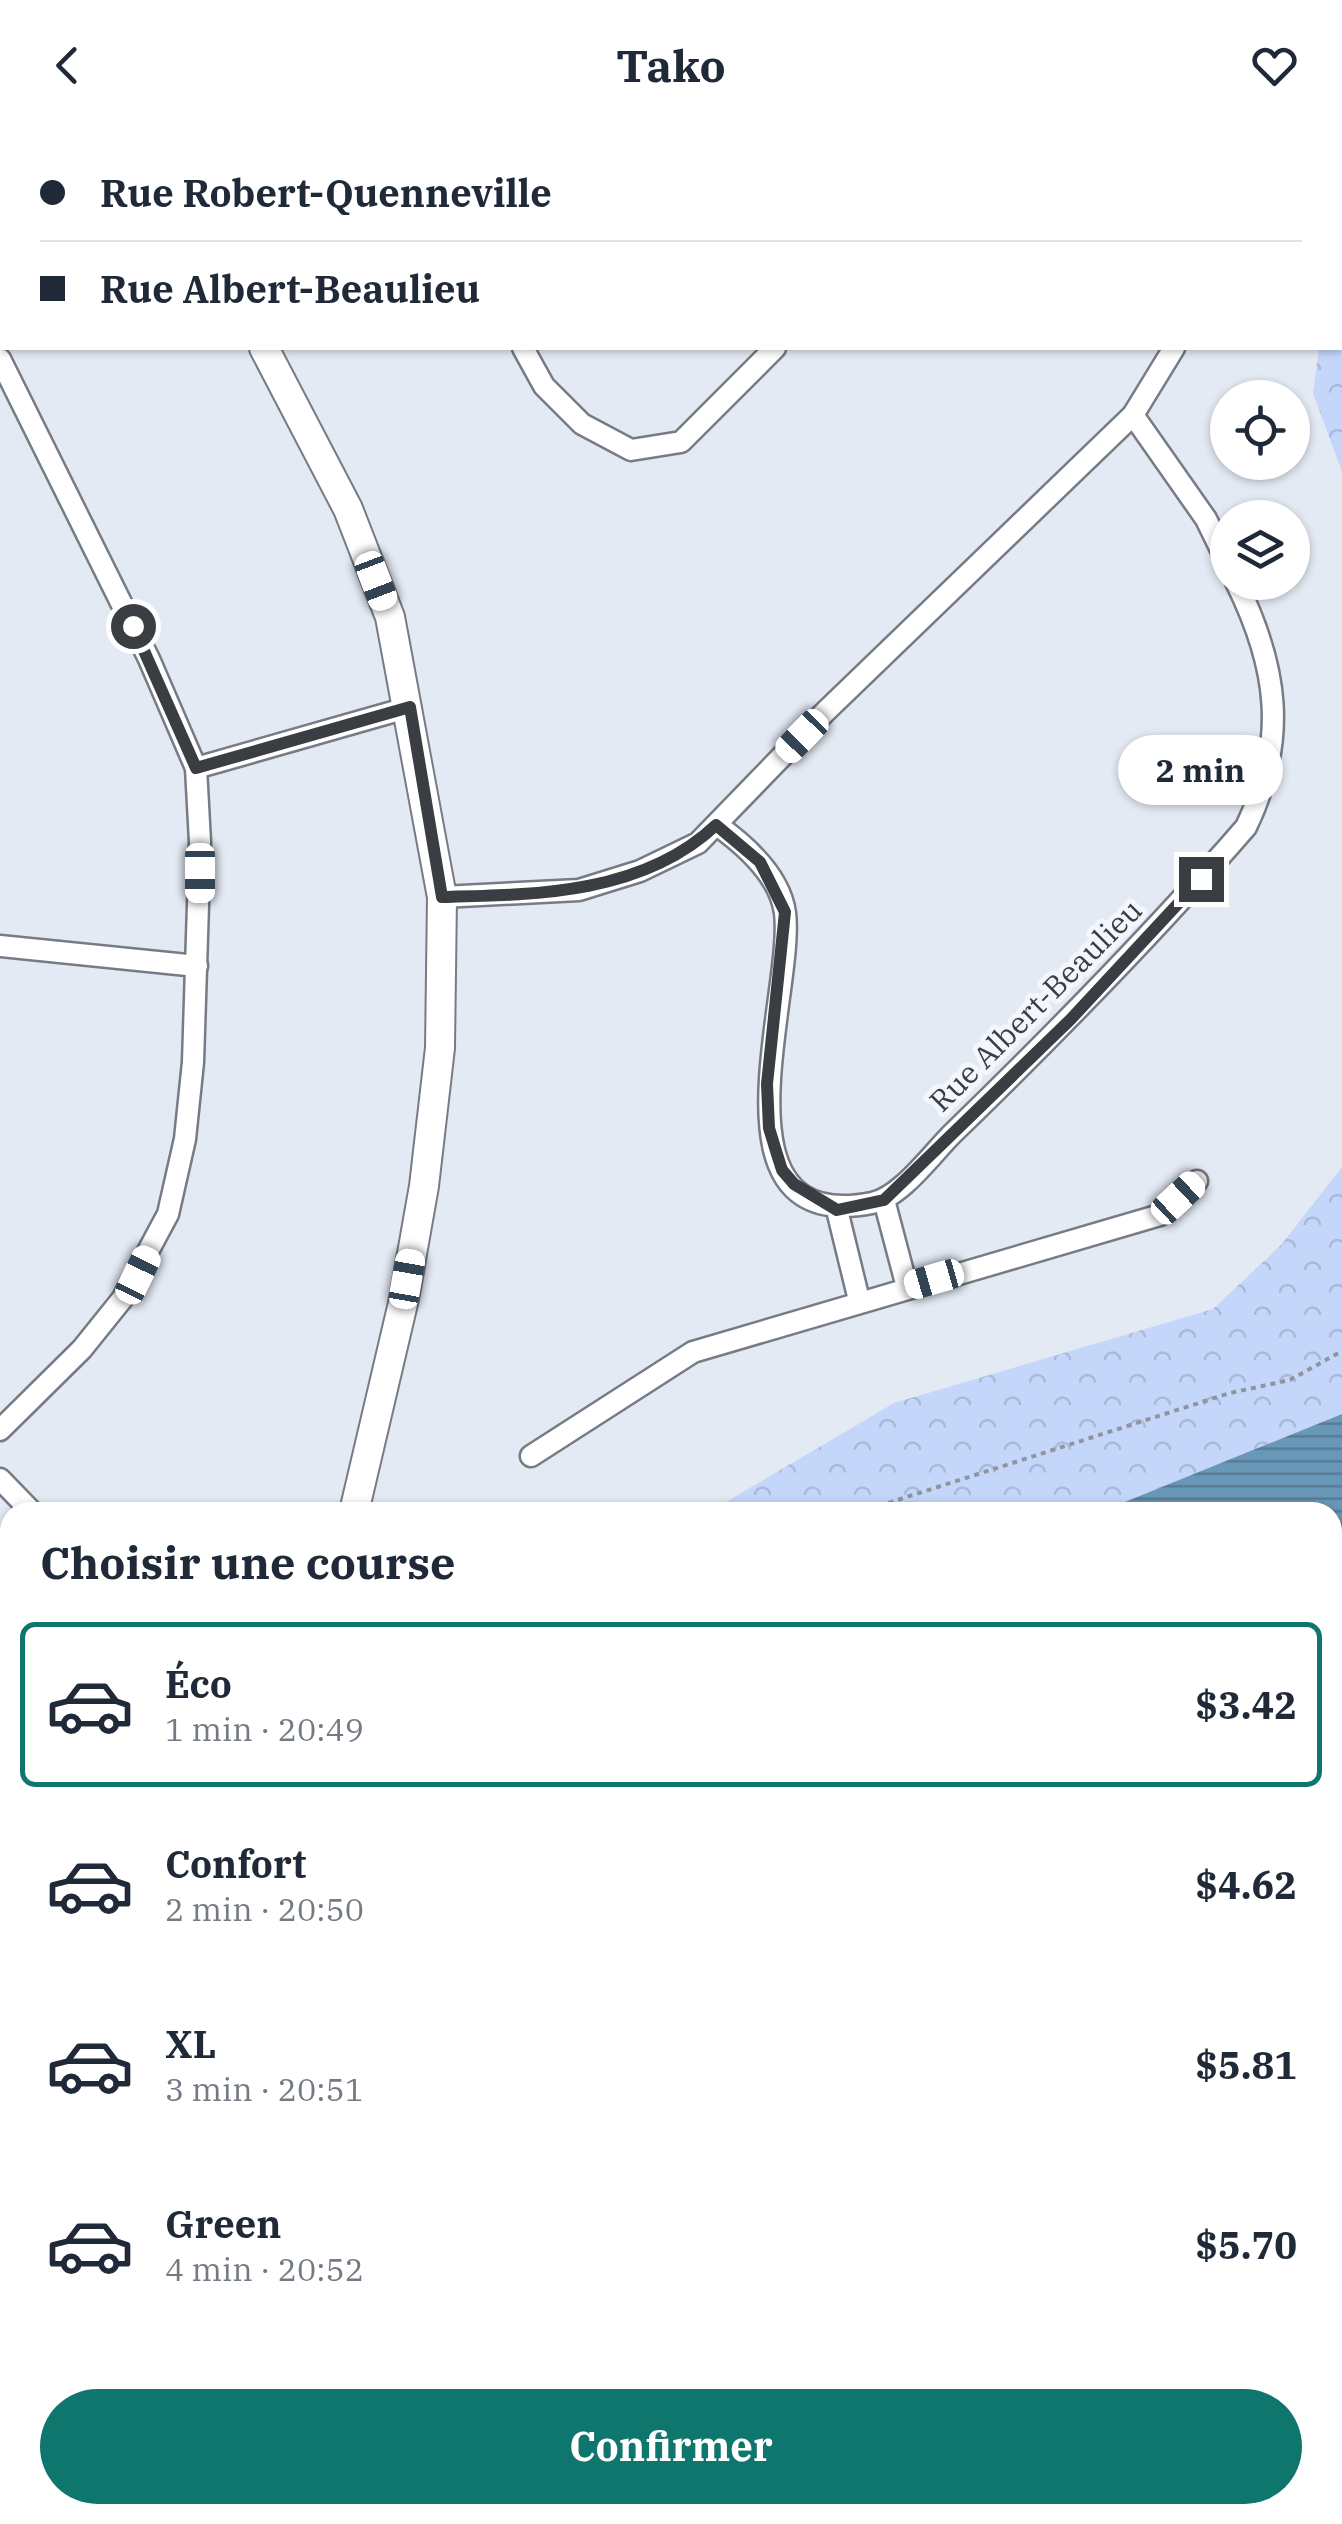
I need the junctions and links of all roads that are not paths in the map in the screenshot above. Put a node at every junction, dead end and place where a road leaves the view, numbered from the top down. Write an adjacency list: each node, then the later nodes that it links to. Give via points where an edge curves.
1 (265, 350): 9 (street, via 348,508 390,617)
2 (524, 350): 3 (street, via 544,386 582,424 632,450 681,442)
3 (773, 350)
4 (1173, 350): 6 (street)
5 (0, 359): 10 (street)
6 (1133, 414): 7 (street); 11 (street)
7 (1210, 527)
8 (1245, 600): 16 (street, Rue Albert-Beaulieu, via 1262,636 1275,712 1264,790 1246,827 1070,1020)
9 (410, 707): 10 (street); 12 (street)
10 (196, 768): 14 (street)
11 (716, 825): 12 (street, via 698,843 654,864 579,890); 17 (street, via 760,862 785,912 767,1084 776,1151 794,1184)
12 (442, 897): 24 (street, via 440,1048 424,1186)
13 (0, 946): 14 (street)
14 (196, 966): 20 (street, via 185,1139 168,1214 122,1298 82,1349)
15 (1197, 1181): 18 (street, via 1160,1216)
16 (884, 1200): 17 (street); 18 (street)
17 (837, 1210): 19 (street)
18 (907, 1287): 19 (street)
19 (859, 1300): 21 (street, via 693,1352)
20 (0, 1430)
21 (531, 1456)
22 (0, 1479): 23 (street)
23 (22, 1502)
24 (356, 1502)

